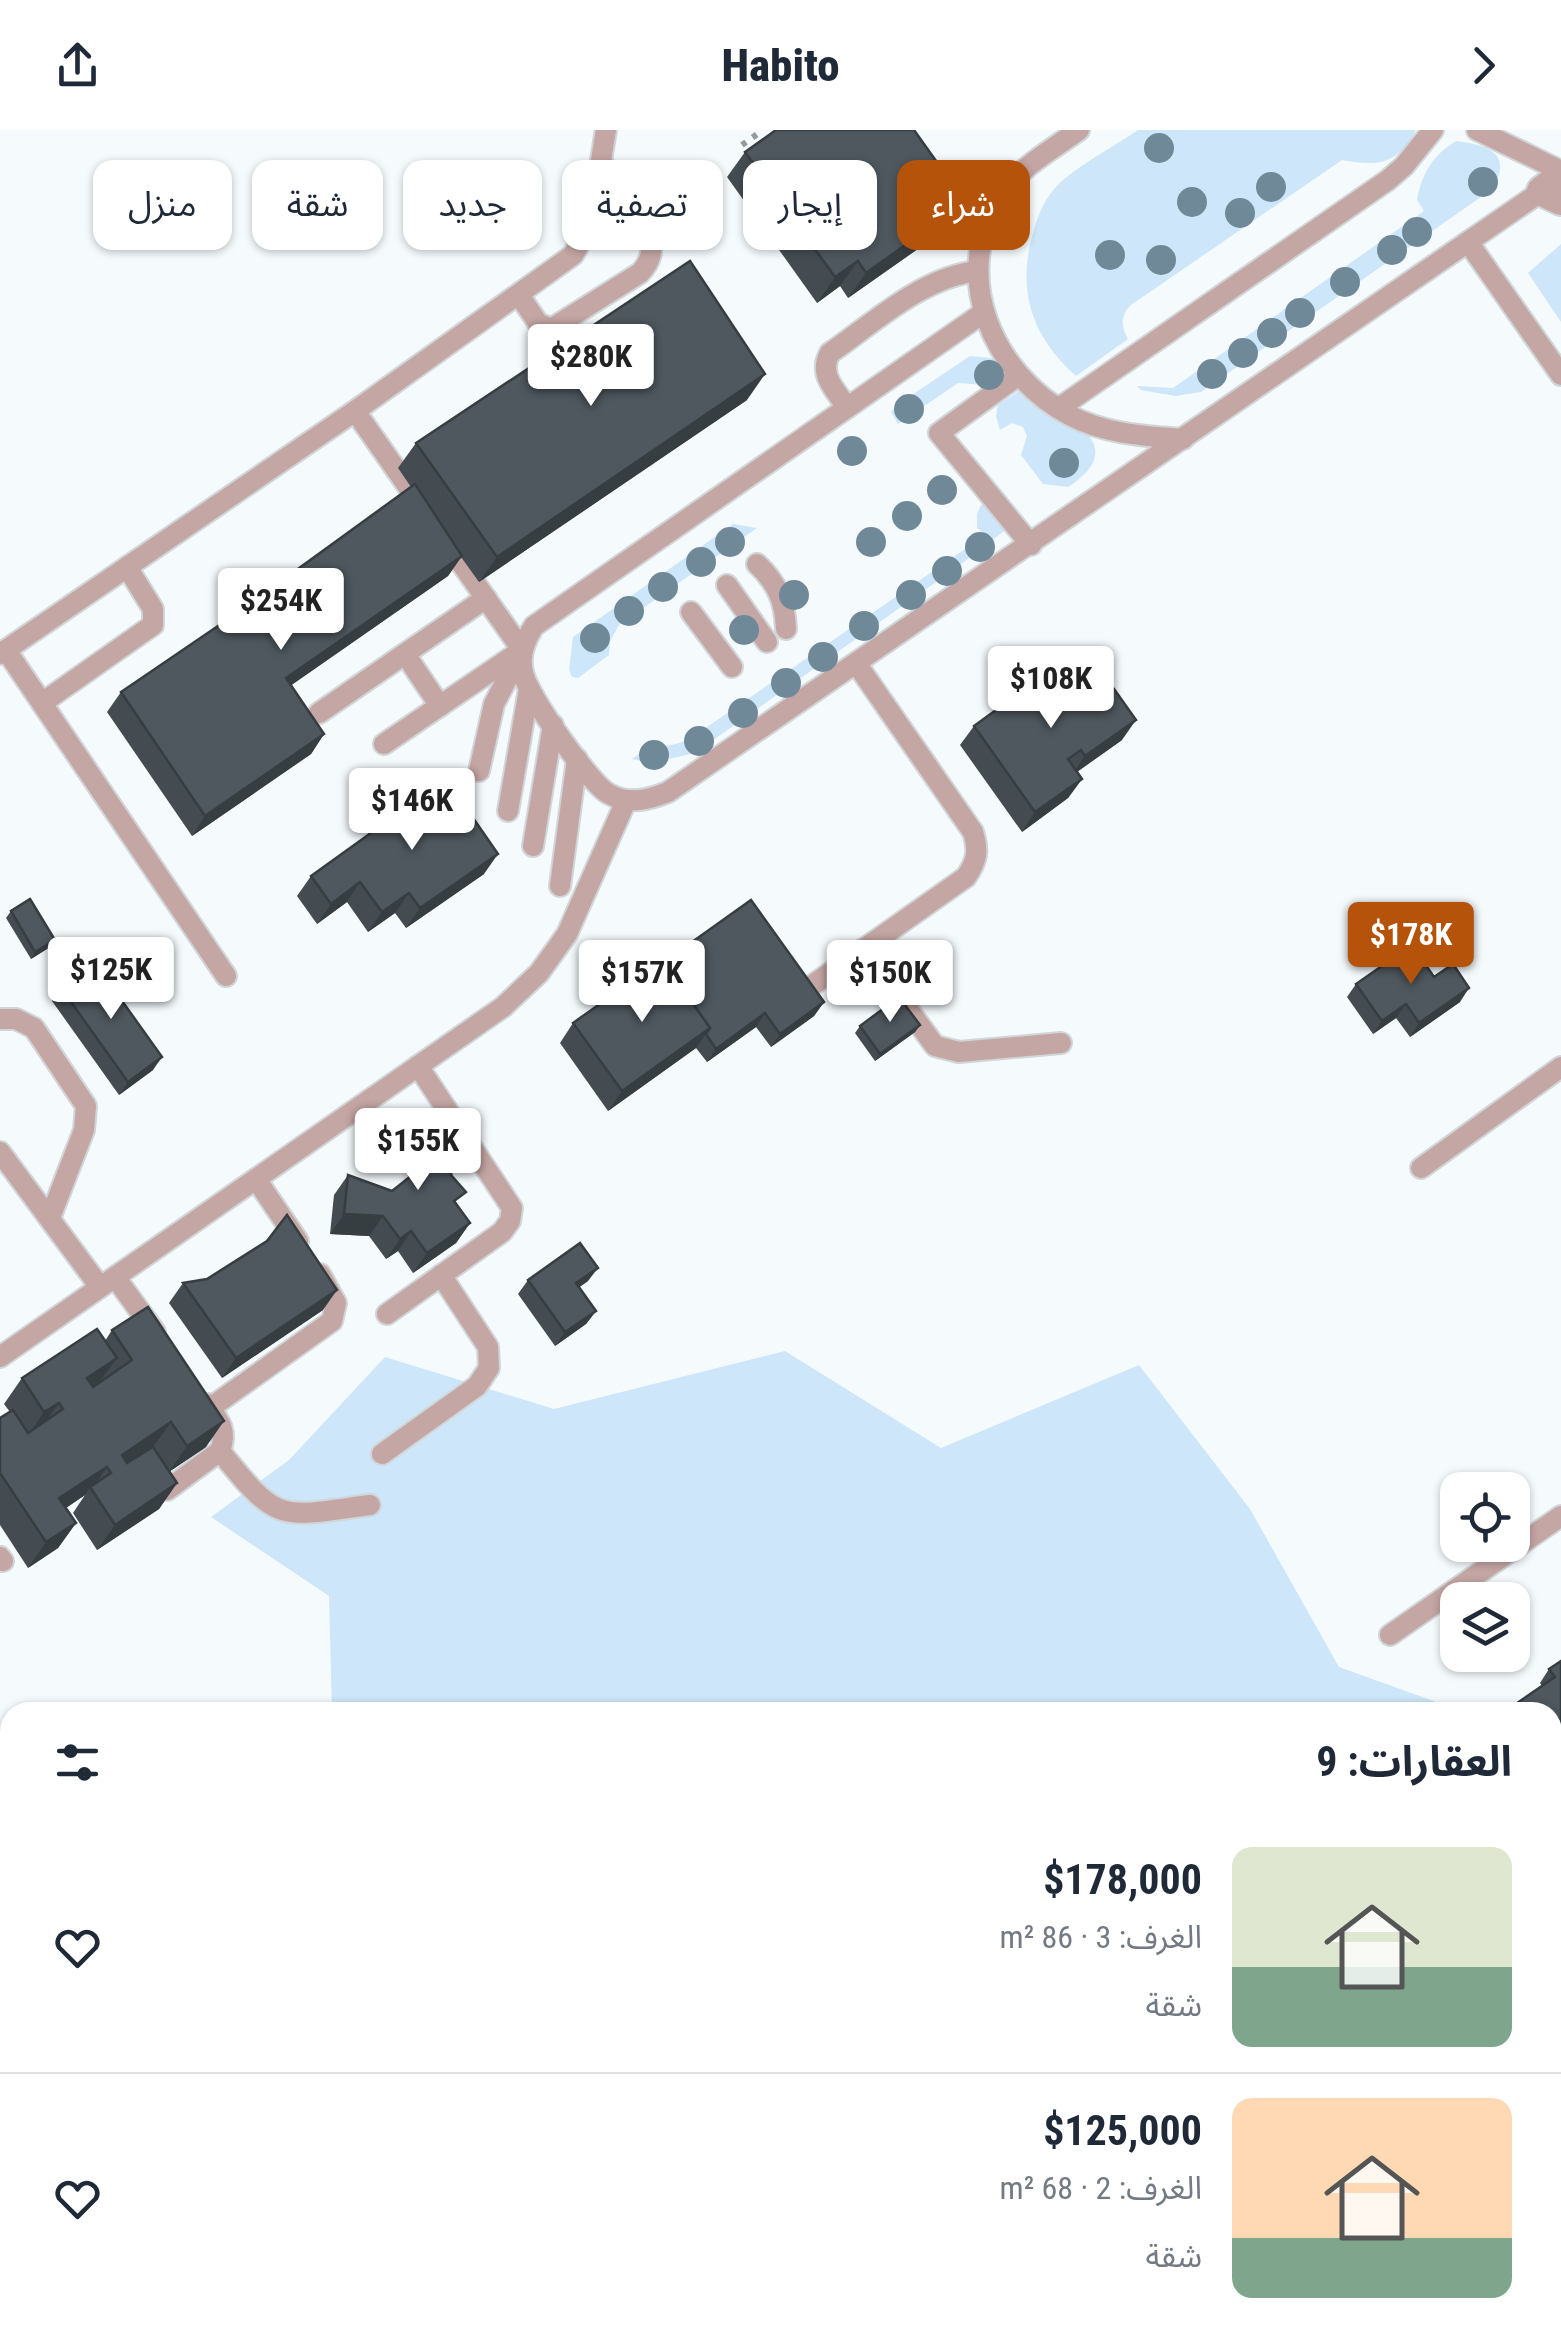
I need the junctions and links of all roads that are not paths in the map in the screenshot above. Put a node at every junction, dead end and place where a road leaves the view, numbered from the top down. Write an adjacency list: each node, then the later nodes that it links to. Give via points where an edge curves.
1 (606, 130): 5 (lane)
2 (1079, 130): 10 (lane, via 1022,170 1002,194 980,246)
3 (1432, 130): 16 (lane, via 1388,180)
4 (1477, 130): 6 (lane)
5 (600, 160)
6 (1556, 185): 7 (lane)
7 (1468, 242): 13 (lane); 18 (lane)
8 (575, 250): 11 (lane)
9 (652, 250): 11 (lane, via 640,273 551,329 538,323)
10 (978, 271): 12 (lane); 15 (lane, via 926,287 830,354 827,377)
11 (518, 295): 17 (lane)
12 (983, 312): 14 (lane); 15 (lane)
13 (1561, 375)
14 (1018, 376): 16 (lane); 19 (lane, via 939,433)
15 (846, 407): 27 (lane, via 545,617)
16 (1058, 408): 18 (lane, via 1096,426)
17 (355, 411): 21 (lane); 23 (lane)
18 (1184, 439): 19 (lane)
19 (1031, 545): 30 (lane)
20 (756, 564): 25 (lane, via 780,592)
21 (127, 567): 28 (lane); 33 (lane, via 153,608 153,625)
22 (727, 585): 26 (lane)
23 (486, 598): 27 (lane); 29 (lane)
24 (690, 612): 31 (lane)
25 (786, 629)
26 (768, 642)
27 (522, 650): 32 (lane); 34 (lane); 39 (lane, via 494,704)
28 (3, 652): 33 (lane)
29 (404, 654): 34 (lane); 35 (lane)
30 (856, 664): 40 (lane, via 668,792); 44 (lane, via 978,848 966,877)
31 (732, 667)
32 (529, 689): 36 (lane); 41 (lane)
33 (42, 702): 45 (lane)
34 (440, 706): 37 (lane)
35 (319, 713)
36 (553, 724): 38 (lane); 42 (lane)
37 (384, 744)
38 (577, 759): 40 (lane, via 596,786); 43 (lane)
39 (479, 771)
40 (626, 800): 49 (lane, via 567,934 539,974 503,1008)
41 (508, 810)
42 (533, 846)
43 (560, 886)
44 (864, 949): 46 (lane); 48 (lane, via 936,1046 960,1052)
45 (226, 976)
46 (810, 987)
47 (0, 1019): 54 (lane, via 34,1028 86,1106 84,1130)
48 (1062, 1043)
49 (418, 1066): 53 (lane); 55 (lane, via 512,1208 502,1232)
50 (1561, 1068): 52 (lane)
51 (0, 1152): 54 (lane)
52 (1420, 1168)
53 (256, 1179): 56 (lane); 60 (lane, via 334,1294 336,1313 325,1328 205,1401 224,1432)
54 (50, 1218): 56 (lane)
55 (441, 1276): 57 (lane); 61 (lane, via 488,1347 489,1368 477,1386)
56 (108, 1282): 58 (lane); 59 (lane)
57 (387, 1314)
58 (168, 1350)
59 (0, 1357)
60 (220, 1452): 62 (lane); 63 (lane, via 256,1496 286,1513)
61 (382, 1454)
62 (168, 1490)
63 (370, 1505)
64 (1561, 1516): 65 (lane)
65 (1390, 1635)

